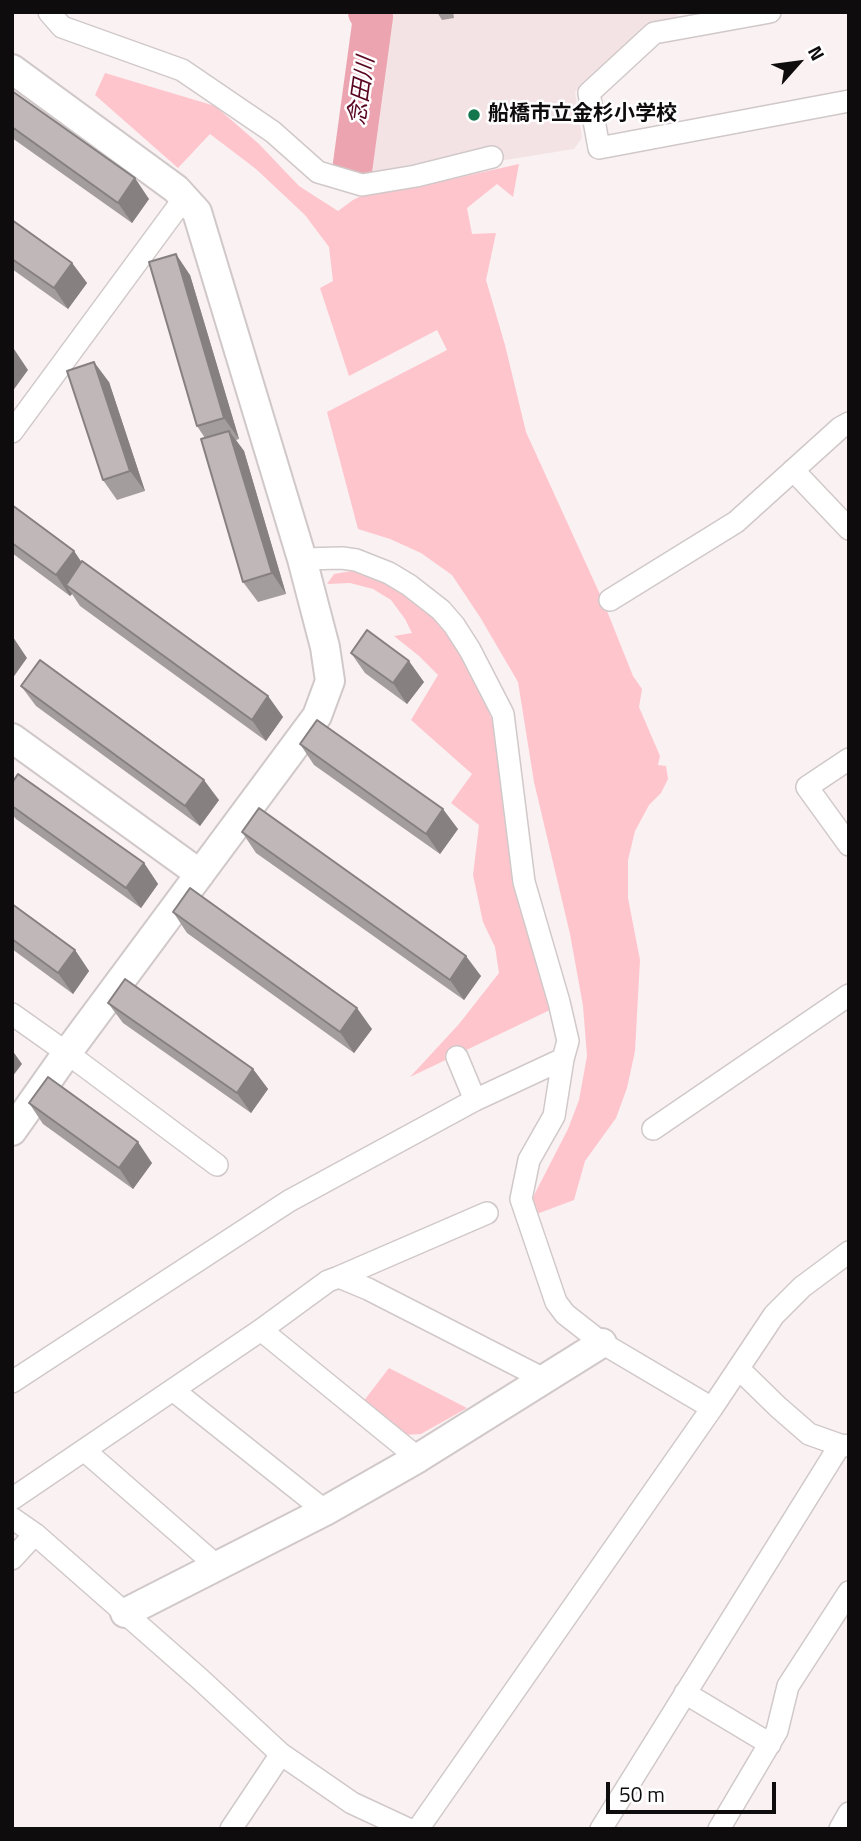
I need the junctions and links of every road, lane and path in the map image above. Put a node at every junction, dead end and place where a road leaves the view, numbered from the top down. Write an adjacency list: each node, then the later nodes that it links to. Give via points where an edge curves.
1 (49, 12): 5 (street, via 62,27 182,69 273,132 318,172 362,185)
2 (770, 12): 4 (street, via 654,33 589,93 598,148)
3 (12, 69): 6 (street)
4 (849, 101)
5 (492, 157)
6 (185, 197): 8 (street); 11 (street, via 204,230)
7 (849, 423): 9 (street)
8 (12, 432)
9 (793, 470): 10 (street); 12 (street, via 736,522)
10 (849, 529)
11 (302, 559): 16 (street, via 325,647 330,681 326,696 317,716); 21 (street, via 356,560 389,573 441,610 470,650 503,714 524,882 568,1041)
12 (610, 600)
13 (12, 738): 16 (street)
14 (849, 759): 15 (street, via 807,787)
15 (849, 845)
16 (200, 874): 19 (street)
17 (849, 995): 23 (street)
18 (12, 1014): 19 (street)
19 (67, 1053): 24 (street); 25 (street)
20 (457, 1057): 22 (street)
21 (563, 1059): 22 (street); 30 (street, via 554,1116 529,1160 522,1199 556,1302)
22 (475, 1101): 33 (street, via 289,1201)
23 (653, 1129)
24 (12, 1131)
25 (217, 1165)
26 (488, 1213): 28 (street)
27 (849, 1252): 31 (street, via 774,1315)
28 (339, 1277): 29 (street); 32 (street)
29 (261, 1330): 34 (street); 38 (street)
30 (603, 1343): 32 (street); 35 (street)
31 (739, 1369): 35 (street); 36 (street, via 809,1434)
32 (544, 1379): 38 (street)
33 (12, 1382)
34 (173, 1390): 37 (street); 40 (street)
35 (712, 1408): 54 (street)
36 (845, 1446): 47 (street)
37 (84, 1450): 39 (street); 44 (street)
38 (418, 1458): 40 (street)
39 (12, 1499)
40 (325, 1511): 44 (street)
41 (12, 1518): 42 (street)
42 (35, 1534): 43 (street); 46 (street)
43 (12, 1559)
44 (217, 1566): 46 (street)
45 (849, 1592): 48 (street, via 788,1686)
46 (125, 1613): 49 (street)
47 (685, 1693): 48 (street); 51 (street)
48 (770, 1744): 55 (street)
49 (281, 1754): 52 (street); 53 (street, via 352,1803)
50 (849, 1813): 56 (street)
51 (605, 1827)
52 (231, 1829)
53 (408, 1829)
54 (418, 1829)
55 (719, 1829)
56 (841, 1829)

